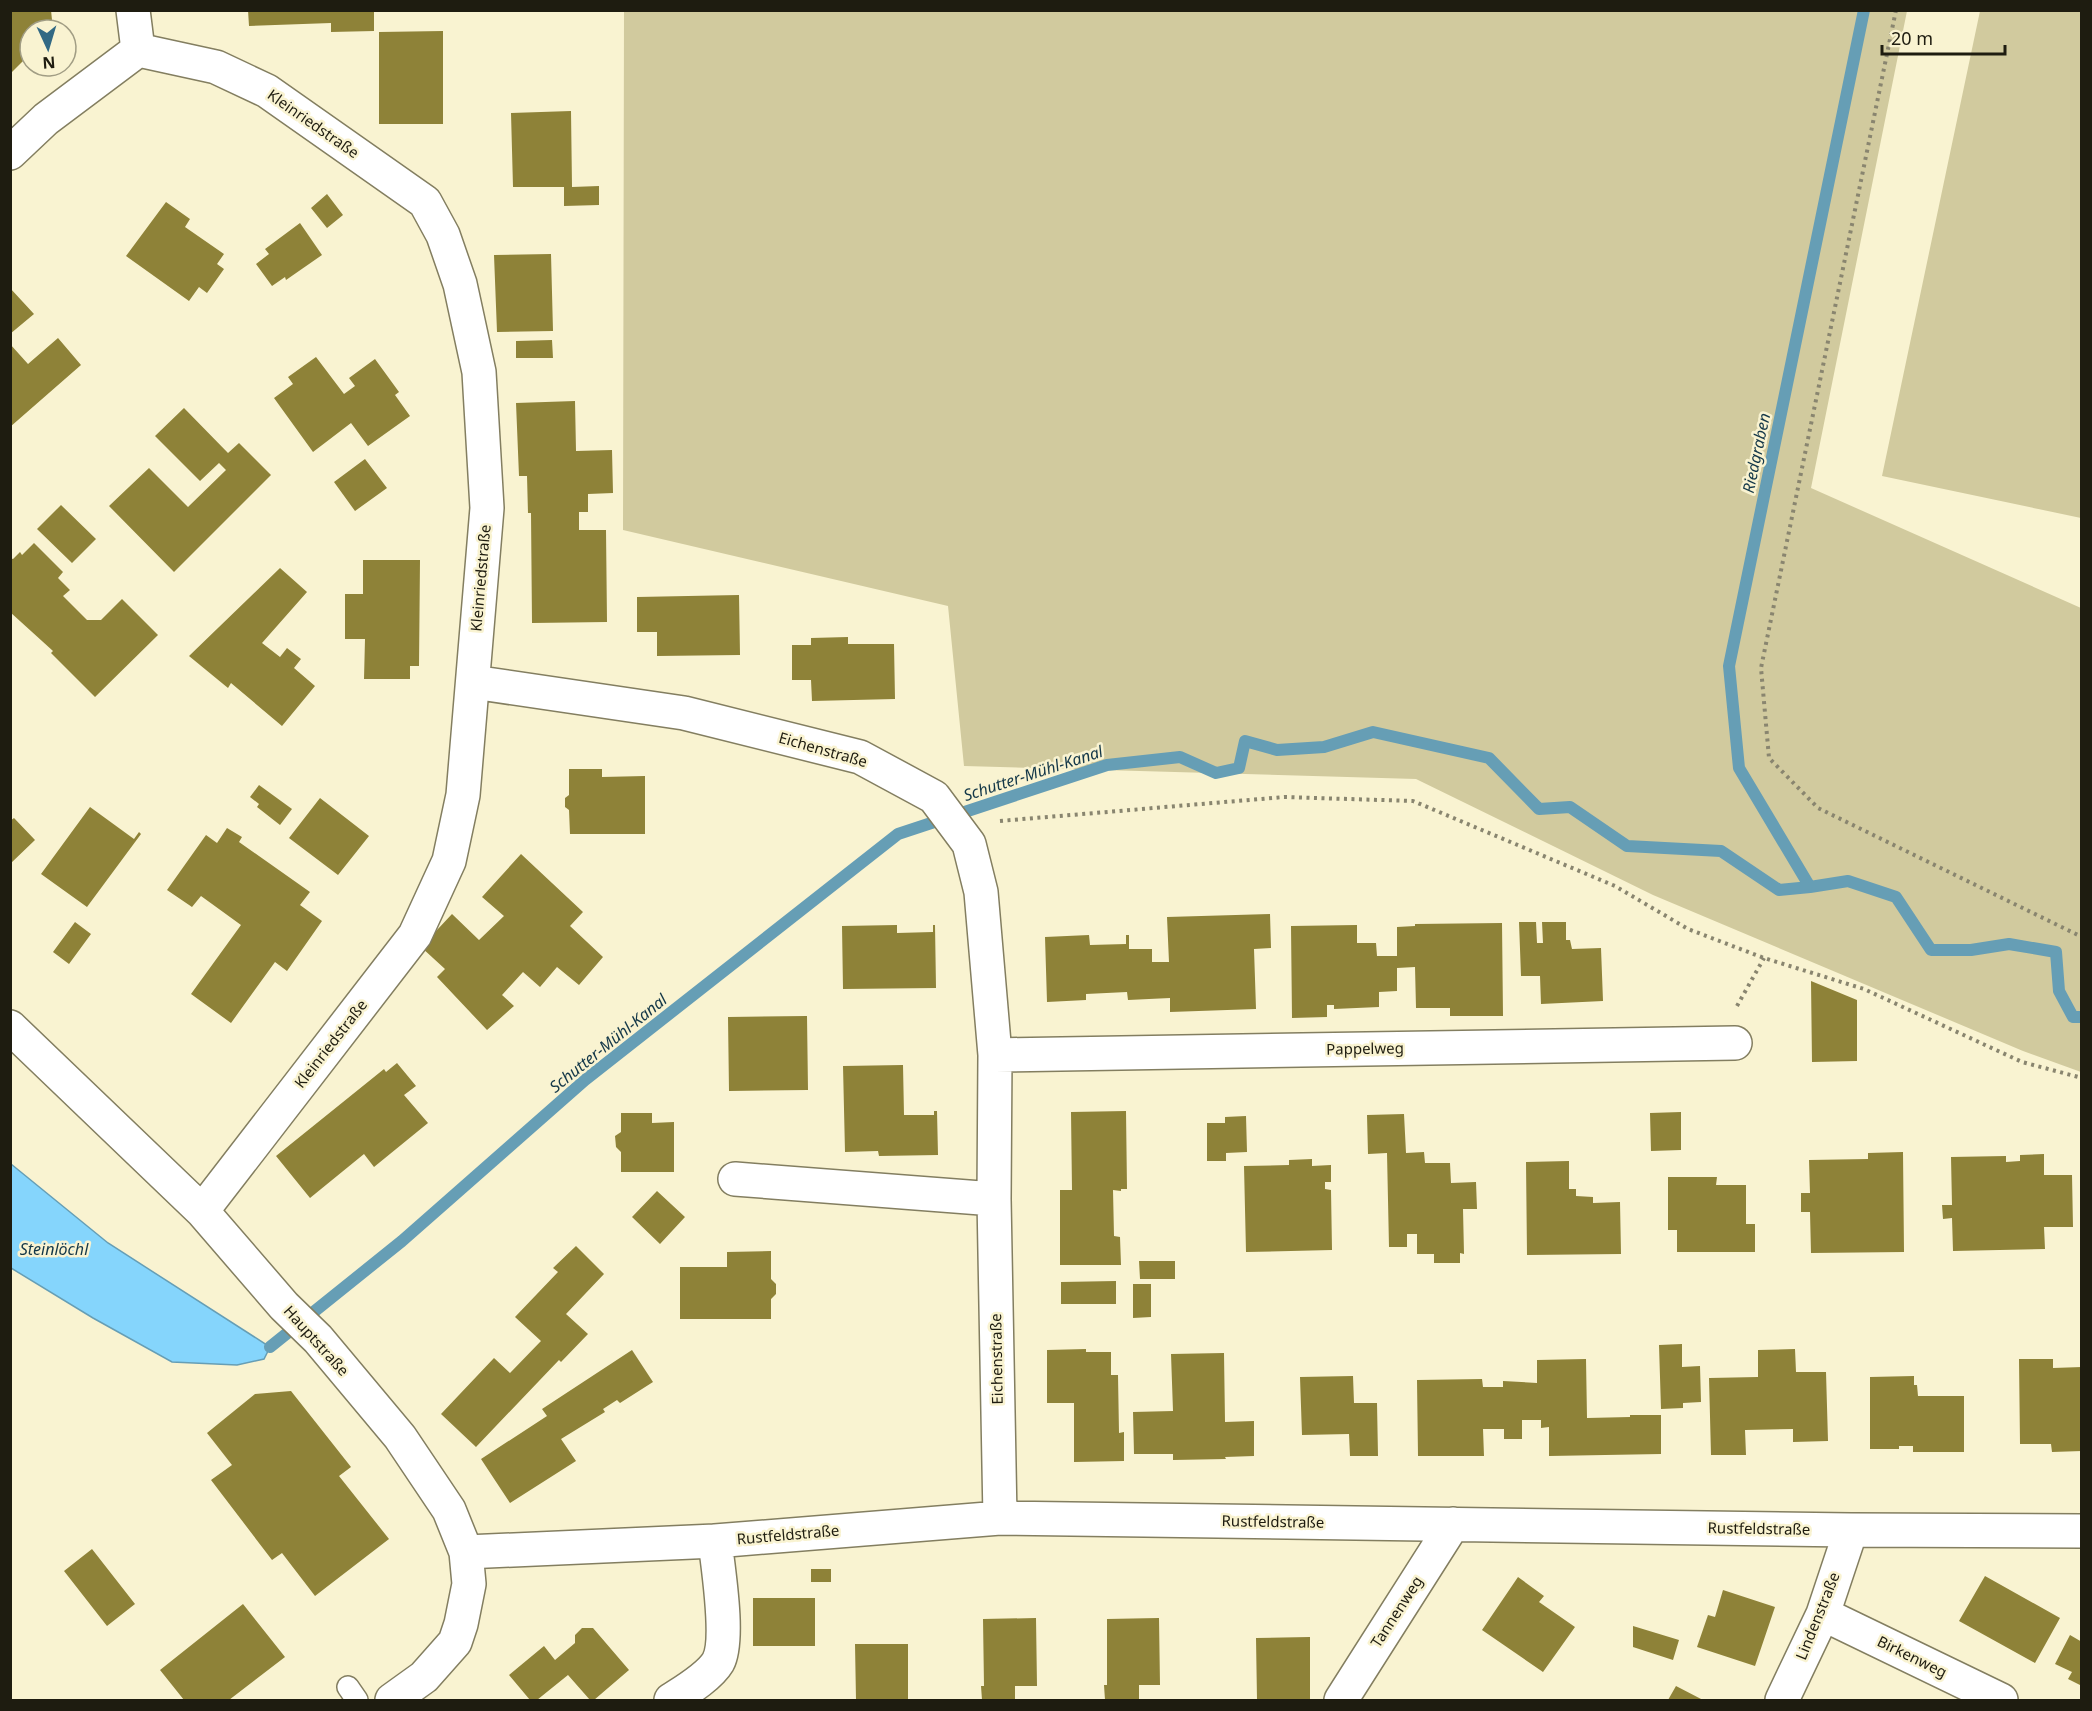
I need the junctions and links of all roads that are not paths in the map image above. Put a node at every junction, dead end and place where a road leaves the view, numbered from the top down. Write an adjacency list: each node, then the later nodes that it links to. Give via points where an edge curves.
1 (134, 10): 2 (street)
2 (138, 50): 3 (street, via 46,118); 4 (street, Kleinriedstraße, via 216,67 267,92 425,202 443,236 460,284 478,372 487,508)
3 (10, 153)
4 (473, 681): 7 (street, Eichenstraße, via 684,713 860,757 934,797 969,843 981,892); 10 (street, Kleinriedstraße, via 464,795 449,861 415,935)
5 (10, 1027): 10 (street, Hauptstraße)
6 (1726, 1043): 7 (street, Pappelweg)
7 (995, 1055): 9 (street, Eichenstraße)
8 (735, 1179): 9 (street)
9 (994, 1199): 11 (street, Eichenstraße)
10 (202, 1211): 16 (street, Hauptstraße, via 400,1437 449,1510)
11 (1000, 1518): 12 (street, Rustfeldstraße); 15 (street, Rustfeldstraße)
12 (1454, 1524): 13 (street, Rustfeldstraße); 20 (street, Tannenweg)
13 (1851, 1530): 14 (street, Rustfeldstraße); 17 (street, Lindenstraße)
14 (2082, 1531)
15 (715, 1541): 16 (street, Rustfeldstraße); 19 (street, via 724,1639 718,1662)
16 (466, 1552): 18 (street, Hauptstraße, via 469,1584 455,1642 424,1677)
17 (1823, 1614): 21 (street, Lindenstraße); 22 (street, Birkenweg)
18 (392, 1701)
19 (671, 1701)
20 (1341, 1701)
21 (1782, 1701)
22 (2001, 1701)

